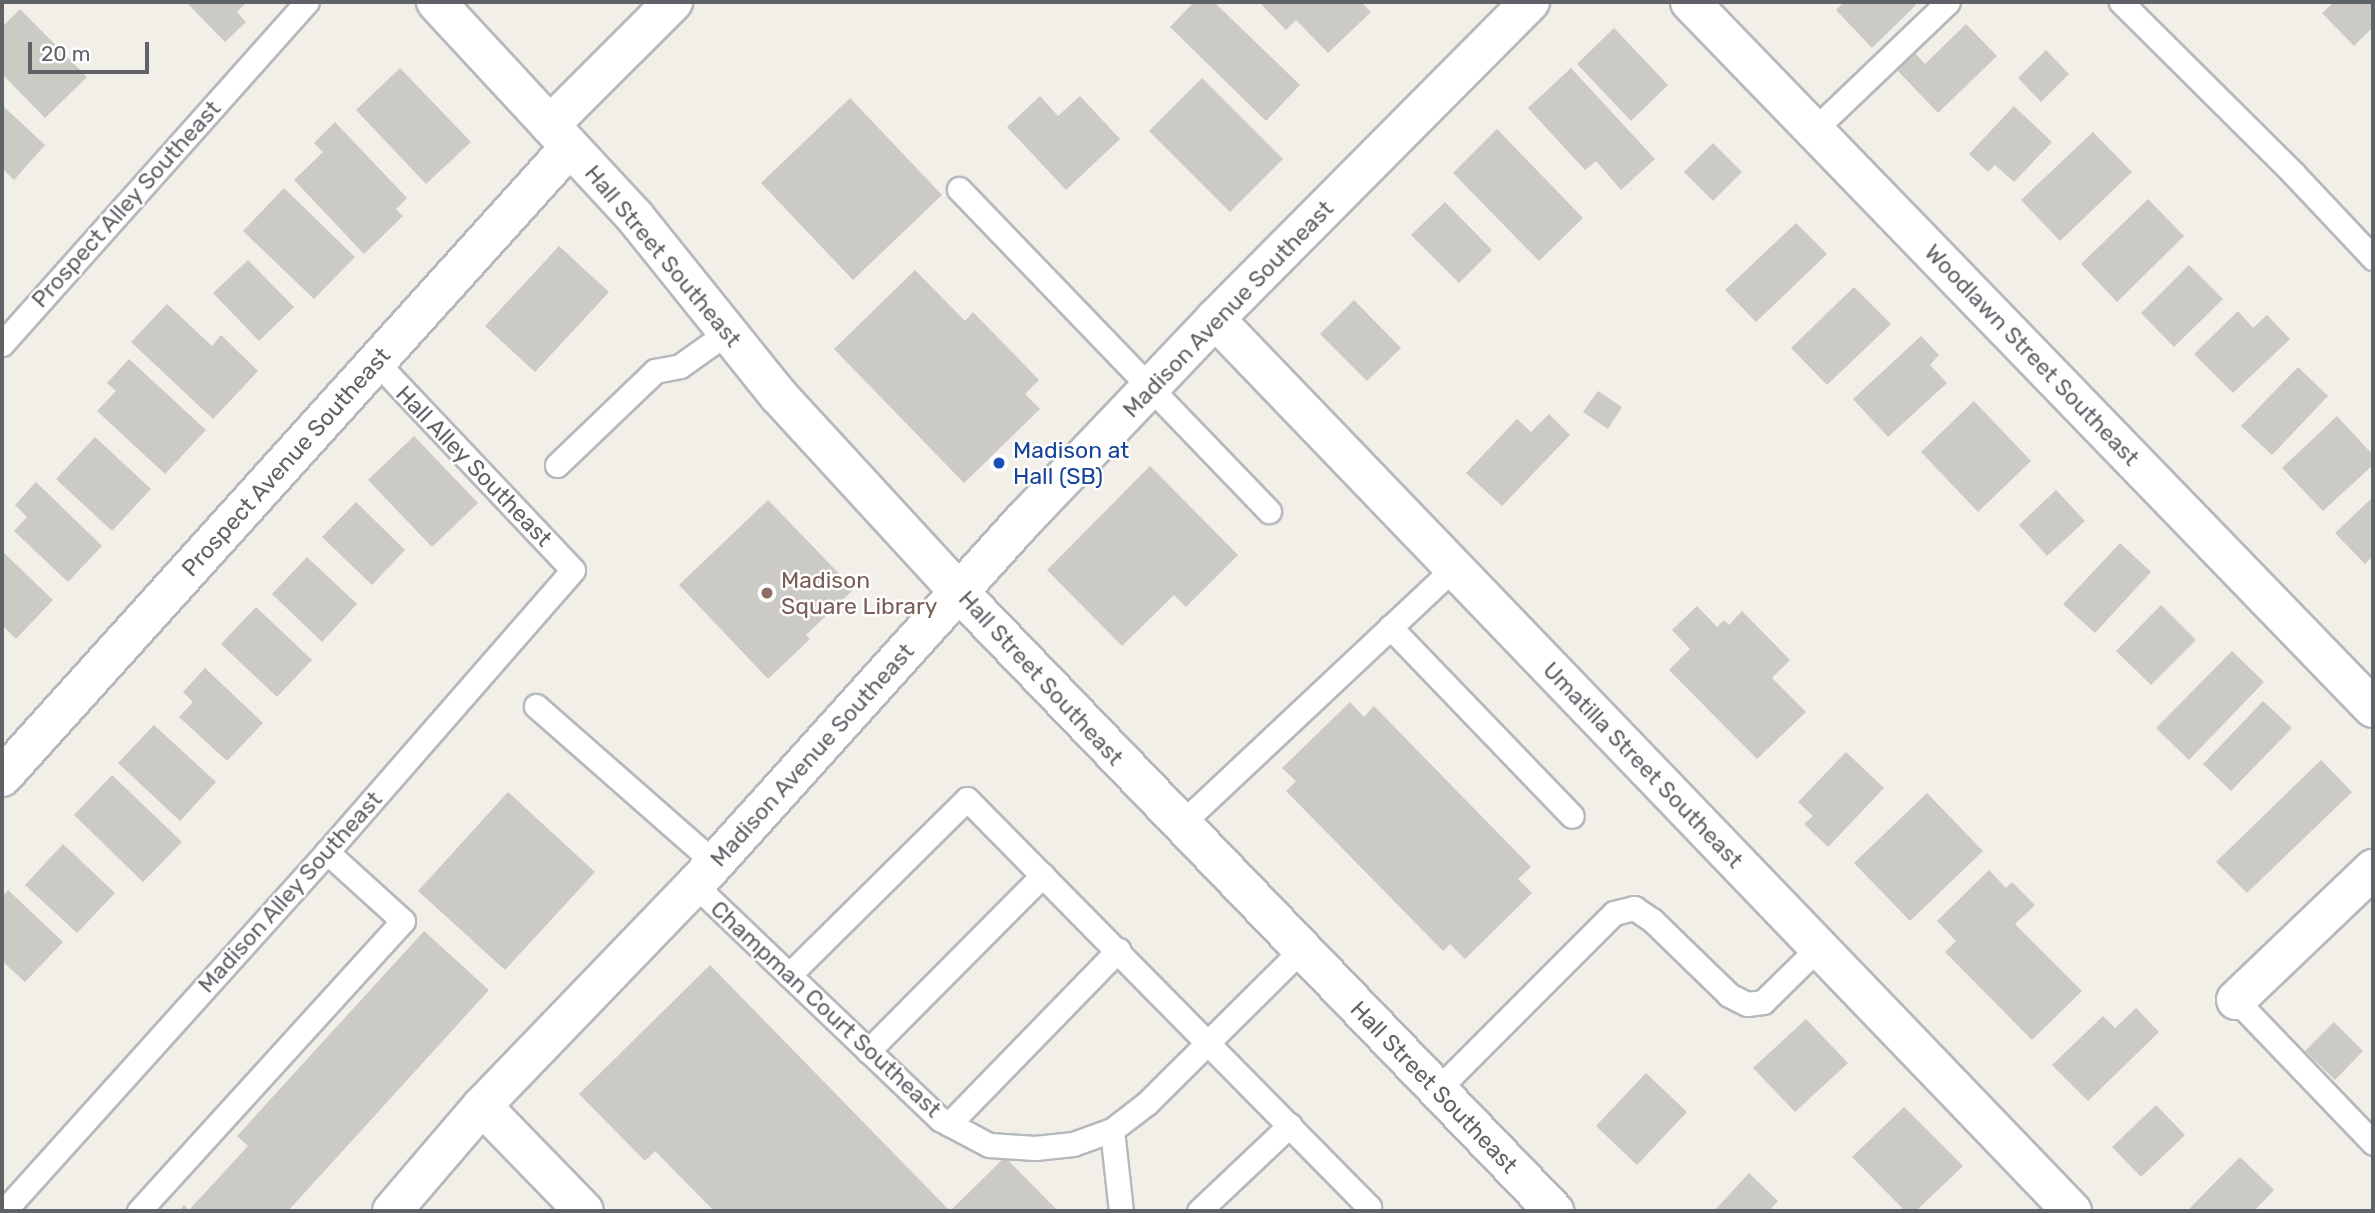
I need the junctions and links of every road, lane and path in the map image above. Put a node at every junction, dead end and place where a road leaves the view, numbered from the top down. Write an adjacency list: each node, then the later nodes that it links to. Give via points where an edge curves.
1 (306, 2): 14 (lane, Prospect Alley Southeast)
2 (436, 2): 9 (street, Hall Street Southeast)
3 (673, 2): 9 (street, Prospect Avenue Southeast)
4 (1530, 2): 12 (street, Madison Avenue Southeast)
5 (1690, 2): 8 (street, Woodlawn Street Southeast)
6 (1948, 2): 8 (lane)
7 (2121, 2): 11 (lane)
8 (1814, 130): 24 (street, Woodlawn Street Southeast)
9 (560, 136): 13 (street, Hall Street Southeast, via 635,216); 15 (street, Prospect Avenue Southeast)
10 (959, 190): 16 (lane)
11 (2373, 258)
12 (1215, 319): 16 (street, Madison Avenue Southeast); 19 (street, Umatilla Street Southeast)
13 (727, 332): 17 (lane, via 680,366 655,372); 21 (street, Hall Street Southeast, via 779,396)
14 (2, 344)
15 (376, 362): 20 (lane, Hall Alley Southeast); 25 (street, Prospect Avenue Southeast)
16 (1150, 390): 18 (lane); 21 (street, Madison Avenue Southeast)
17 (557, 465)
18 (1269, 511)
19 (1454, 568): 22 (lane); 32 (street, Umatilla Street Southeast)
20 (573, 570): 28 (lane, Madison Alley Southeast)
21 (959, 592): 27 (street, Hall Street Southeast); 30 (street, Madison Avenue Southeast)
22 (1390, 626): 26 (lane); 27 (lane)
23 (536, 706): 30 (lane, Champman Court Southeast)
24 (2373, 708)
25 (2, 777)
26 (1572, 816)
27 (1180, 825): 34 (street, Hall Street Southeast)
28 (327, 852): 45 (lane, Madison Alley Southeast); 46 (lane, via 403,921)
29 (2373, 869): 36 (street)
30 (705, 874): 35 (lane, Champman Court Southeast); 40 (street, Madison Avenue Southeast)
31 (1043, 874): 33 (lane); 35 (lane, via 967,799); 38 (lane)
32 (1818, 948): 39 (lane, via 1763,1002 1747,1004 1729,995 1652,920 1634,908 1614,913); 53 (street, Umatilla Street Southeast)
33 (1118, 950): 37 (lane); 41 (lane)
34 (1301, 950): 37 (lane, Champman Court Southeast); 39 (street, Hall Street Southeast)
35 (789, 975): 38 (lane, Champman Court Southeast)
36 (2236, 1000): 44 (lane)
37 (1209, 1042): 42 (lane); 43 (lane, Champman Court Southeast, via 1147,1103)
38 (869, 1051): 41 (lane, Champman Court Southeast)
39 (1437, 1090): 52 (street, Hall Street Southeast)
40 (482, 1106): 47 (street, Madison Avenue Southeast); 48 (street)
41 (949, 1124): 43 (lane, Champman Court Southeast, via 989,1145 1035,1148 1073,1144)
42 (1290, 1125): 50 (lane); 51 (lane, via 1369,1208)
43 (1112, 1130): 49 (lane)
44 (2373, 1143)
45 (4, 1211)
46 (139, 1211)
47 (392, 1211)
48 (584, 1211)
49 (1121, 1211)
50 (1199, 1211)
51 (1366, 1211)
52 (1553, 1211)
53 (2071, 1211)

